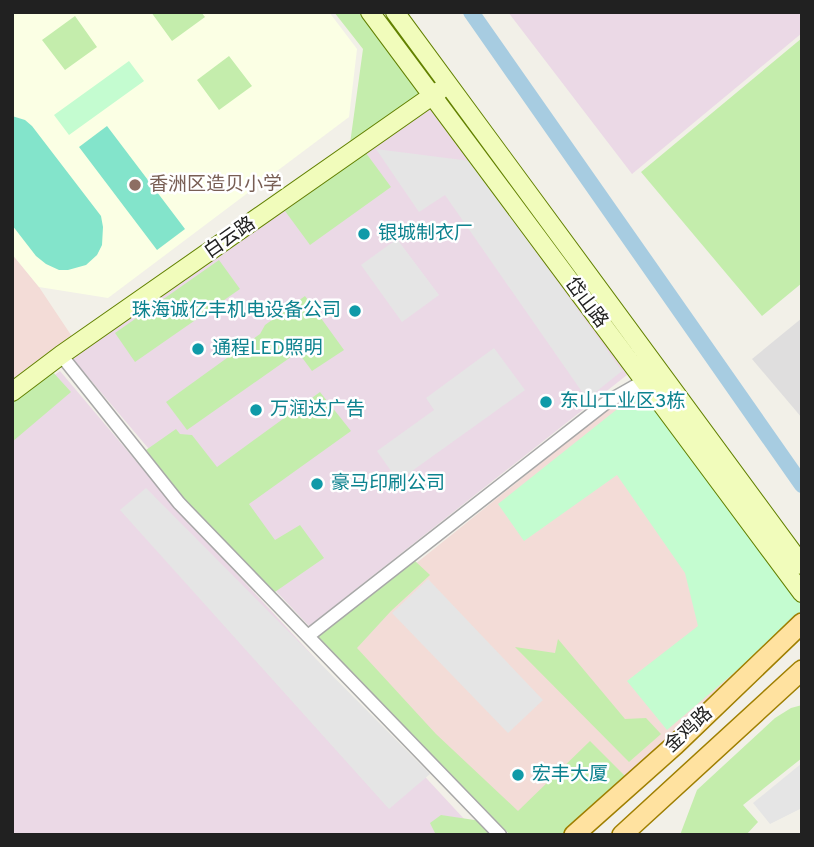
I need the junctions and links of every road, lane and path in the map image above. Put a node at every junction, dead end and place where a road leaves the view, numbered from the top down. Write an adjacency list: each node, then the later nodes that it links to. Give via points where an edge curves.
1 (370, 12): 4 (street, 岱山路)
2 (395, 12): 3 (street, 岱山路)
3 (448, 85): 4 (street, 白云路); 6 (street, 岱山路)
4 (432, 96): 5 (street, 白云路); 6 (street, 岱山路)
5 (61, 355): 7 (street, 白云路); 11 (street, via 179,503)
6 (651, 376): 8 (street, 岱山路); 9 (street, 岱山路); 11 (street, via 607,402)
7 (12, 392)
8 (802, 565)
9 (802, 593)
10 (802, 623): 14 (main road, 金鸡路)
11 (308, 636): 13 (street)
12 (802, 670): 15 (main road, 金鸡路)
13 (500, 835)
14 (574, 835)
15 (622, 835)

